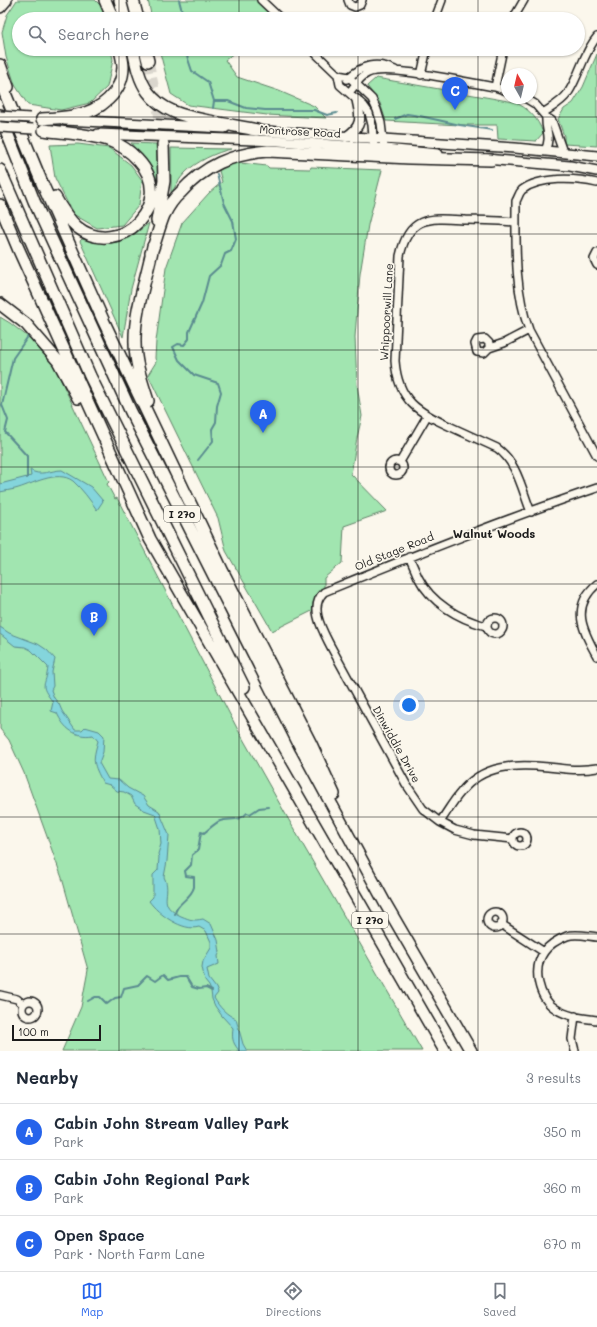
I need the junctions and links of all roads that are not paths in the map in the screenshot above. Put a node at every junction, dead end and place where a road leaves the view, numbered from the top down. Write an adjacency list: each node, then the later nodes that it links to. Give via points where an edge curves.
1 (6, 0): 10 (highway)
2 (105, 0): 11 (highway)
3 (120, 0): 12 (highway)
4 (133, 0): 13 (highway)
5 (261, 0): 14 (street)
6 (348, 0): 7 (street, via 350,5 355,7 360,5)
7 (362, 0)
8 (442, 0): 15 (street)
9 (524, 0): 16 (street)
10 (0, 7)
11 (110, 12)
12 (124, 12)
13 (136, 12)
14 (274, 12)
15 (438, 12)
16 (517, 12)
17 (597, 37): 39 (street, via 588,49 568,93)
18 (121, 56): 41 (highway, via 123,68 120,80 108,99 90,112)
19 (134, 56): 44 (highway, via 148,93 164,107 184,116)
20 (147, 56): 24 (highway)
21 (318, 56): 27 (street)
22 (425, 56): 28 (street)
23 (502, 56): 33 (street)
24 (148, 61)
25 (0, 65): 38 (highway, via 8,87)
26 (397, 71): 28 (street); 29 (street, via 386,66 373,65 361,68); 31 (street, via 368,73)
27 (338, 75): 29 (street); 32 (street)
28 (421, 75): 33 (street)
29 (349, 77): 31 (street); 32 (street)
30 (0, 81): 38 (highway, I 270)
31 (357, 84): 35 (street); 48 (street, via 372,99 377,110)
32 (340, 85): 35 (street)
33 (495, 88): 34 (street)
34 (501, 90)
35 (349, 93): 36 (street)
36 (357, 100): 45 (main road, via 359,123 354,132); 46 (street, via 369,113)
37 (535, 104): 39 (street)
38 (11, 107): 49 (highway, I 270)
39 (545, 115): 50 (street, via 549,136); 51 (street, via 552,121)
40 (0, 116): 41 (main road, Montrose Road, bridge); 81 (highway, I 270, via 34,201 131,412 302,748)
41 (42, 119): 44 (main road, Montrose Road)
42 (0, 127): 43 (main road, Montrose Road, bridge)
43 (44, 130): 46 (main road, Montrose Road, via 114,135); 49 (highway, via 107,140 134,155 147,172 152,191 149,206 141,220 126,232 109,237 88,233 77,227 60,207)
44 (257, 130): 45 (main road, Montrose Road)
45 (346, 137): 46 (main road, Montrose Road)
46 (373, 143): 48 (main road, Montrose Road)
47 (163, 144): 59 (highway, via 164,181)
48 (384, 144): 50 (main road, Montrose Road); 53 (main road, Montrose Road)
49 (27, 146): 66 (highway, I 270, via 104,322)
50 (545, 151): 51 (main road, Montrose Road)
51 (563, 152): 52 (main road, Montrose Road)
52 (597, 156)
53 (491, 160): 55 (main road, Montrose Road, via 570,166); 59 (highway, via 268,151 231,158 215,164 197,176 172,201 164,215)
54 (0, 170): 78 (highway, I 270, via 90,376)
55 (597, 171)
56 (597, 183): 58 (street, via 556,179 537,183 522,190 516,201)
57 (0, 205): 68 (highway, I 270)
58 (516, 222): 63 (street, via 519,297); 65 (street, Whippoorwill Lane, via 435,218 419,224 409,232 404,241 400,256 395,371 406,396)
59 (152, 253): 66 (highway, via 136,323 135,343 138,367)
60 (597, 253): 61 (street, via 594,259)
61 (597, 265)
62 (0, 304): 68 (highway, via 26,324 58,361 100,444)
63 (529, 330): 64 (street); 67 (street)
64 (490, 348)
65 (427, 416): 69 (street); 71 (street, Whippoorwill Lane, via 501,451 513,467)
66 (158, 435): 81 (highway, I 270, via 223,572 311,744)
67 (597, 456)
68 (113, 460): 78 (highway, I 270, via 150,539)
69 (400, 462)
70 (597, 488): 71 (street, Old Stage Road)
71 (530, 512): 72 (street, Old Stage Road)
72 (409, 557): 74 (street, Old Stage Road, via 324,592); 75 (street, via 418,578 443,606 465,619)
73 (597, 584): 76 (street, via 585,599 581,612 583,629)
74 (317, 601): 79 (street, Dinwiddie Drive, via 316,609 331,647 406,784 423,809)
75 (486, 626)
76 (597, 656)
77 (597, 768): 79 (street, via 577,770 525,765 504,766 486,772 462,791)
78 (295, 789): 89 (highway, I 270)
79 (440, 822): 80 (street, Dinwiddie Drive, via 464,833)
80 (513, 839)
81 (385, 903): 90 (highway, I 270)
82 (502, 924): 84 (street)
83 (597, 937): 84 (street, via 565,937)
84 (544, 952): 87 (street, via 538,971 543,995 556,1009)
85 (0, 994): 86 (street, via 17,999)
86 (23, 1004)
87 (575, 1016): 88 (street); 91 (street, via 572,1039)
88 (597, 1020)
89 (445, 1051)
90 (471, 1051)
91 (575, 1051)

